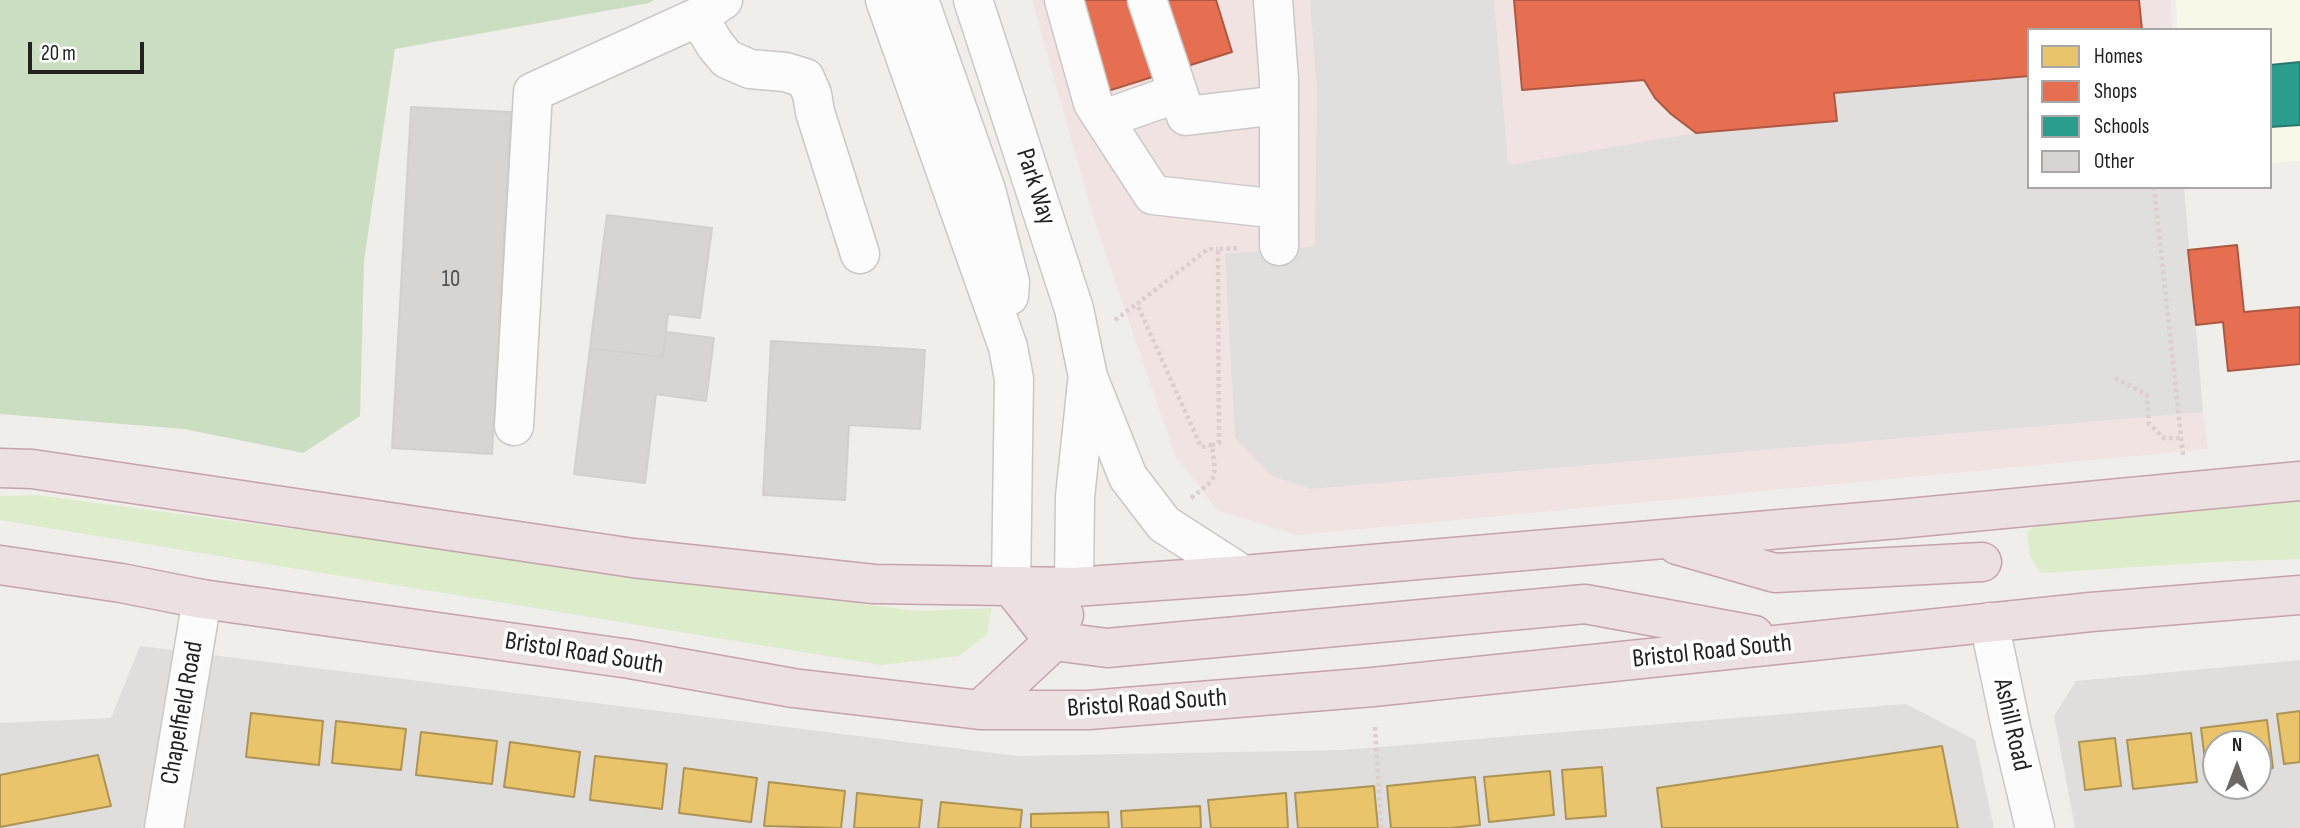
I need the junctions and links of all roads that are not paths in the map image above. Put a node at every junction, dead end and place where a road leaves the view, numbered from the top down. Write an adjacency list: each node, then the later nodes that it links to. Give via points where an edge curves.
1 (885, 0): 12 (street, Park Way)
2 (919, 0): 12 (street, Park Way, via 986,190 1010,282)
3 (974, 0): 13 (street, Park Way, via 1074,309)
4 (1064, 0): 10 (street, via 1093,103)
5 (1147, 0): 8 (street)
6 (1273, 0): 9 (street)
7 (710, 9): 11 (street, via 716,47 727,59 750,69 805,78); 14 (street, via 533,92)
8 (1178, 93): 9 (street, via 1185,116); 10 (street)
9 (1279, 105): 10 (street, via 1279,228 1153,195)
10 (1104, 119)
11 (860, 254)
12 (1007, 347): 23 (street, Park Way, via 1014,379)
13 (1088, 377): 21 (street, Park Way, via 1128,477 1164,524); 24 (street, Park Way, via 1075,497)
14 (514, 426)
15 (11, 466): 23 (highway, via 633,558 874,584)
16 (2300, 481): 17 (highway)
17 (1976, 511): 18 (highway); 19 (highway)
18 (1654, 539): 19 (highway, via 1775,573); 21 (highway)
19 (1982, 562): 28 (highway)
20 (0, 565): 22 (highway, Bristol Road South)
21 (1243, 575): 24 (highway)
22 (121, 583): 25 (highway); 27 (highway, Bristol Road South)
23 (1011, 586): 24 (highway); 29 (highway)
24 (1074, 587): 29 (highway)
25 (0, 588)
26 (2300, 595): 28 (highway, Bristol Road South)
27 (202, 599): 31 (highway, Bristol Road South, via 630,659 793,688); 32 (street, Chapelfield Road)
28 (1989, 622): 30 (highway, Bristol Road South); 33 (street, Ashill Road)
29 (1054, 640): 30 (highway, via 1107,648 1585,604); 31 (highway)
30 (1797, 642): 31 (highway, Bristol Road South, via 1373,687 1089,710)
31 (980, 710)
32 (153, 825)
33 (2035, 828)

